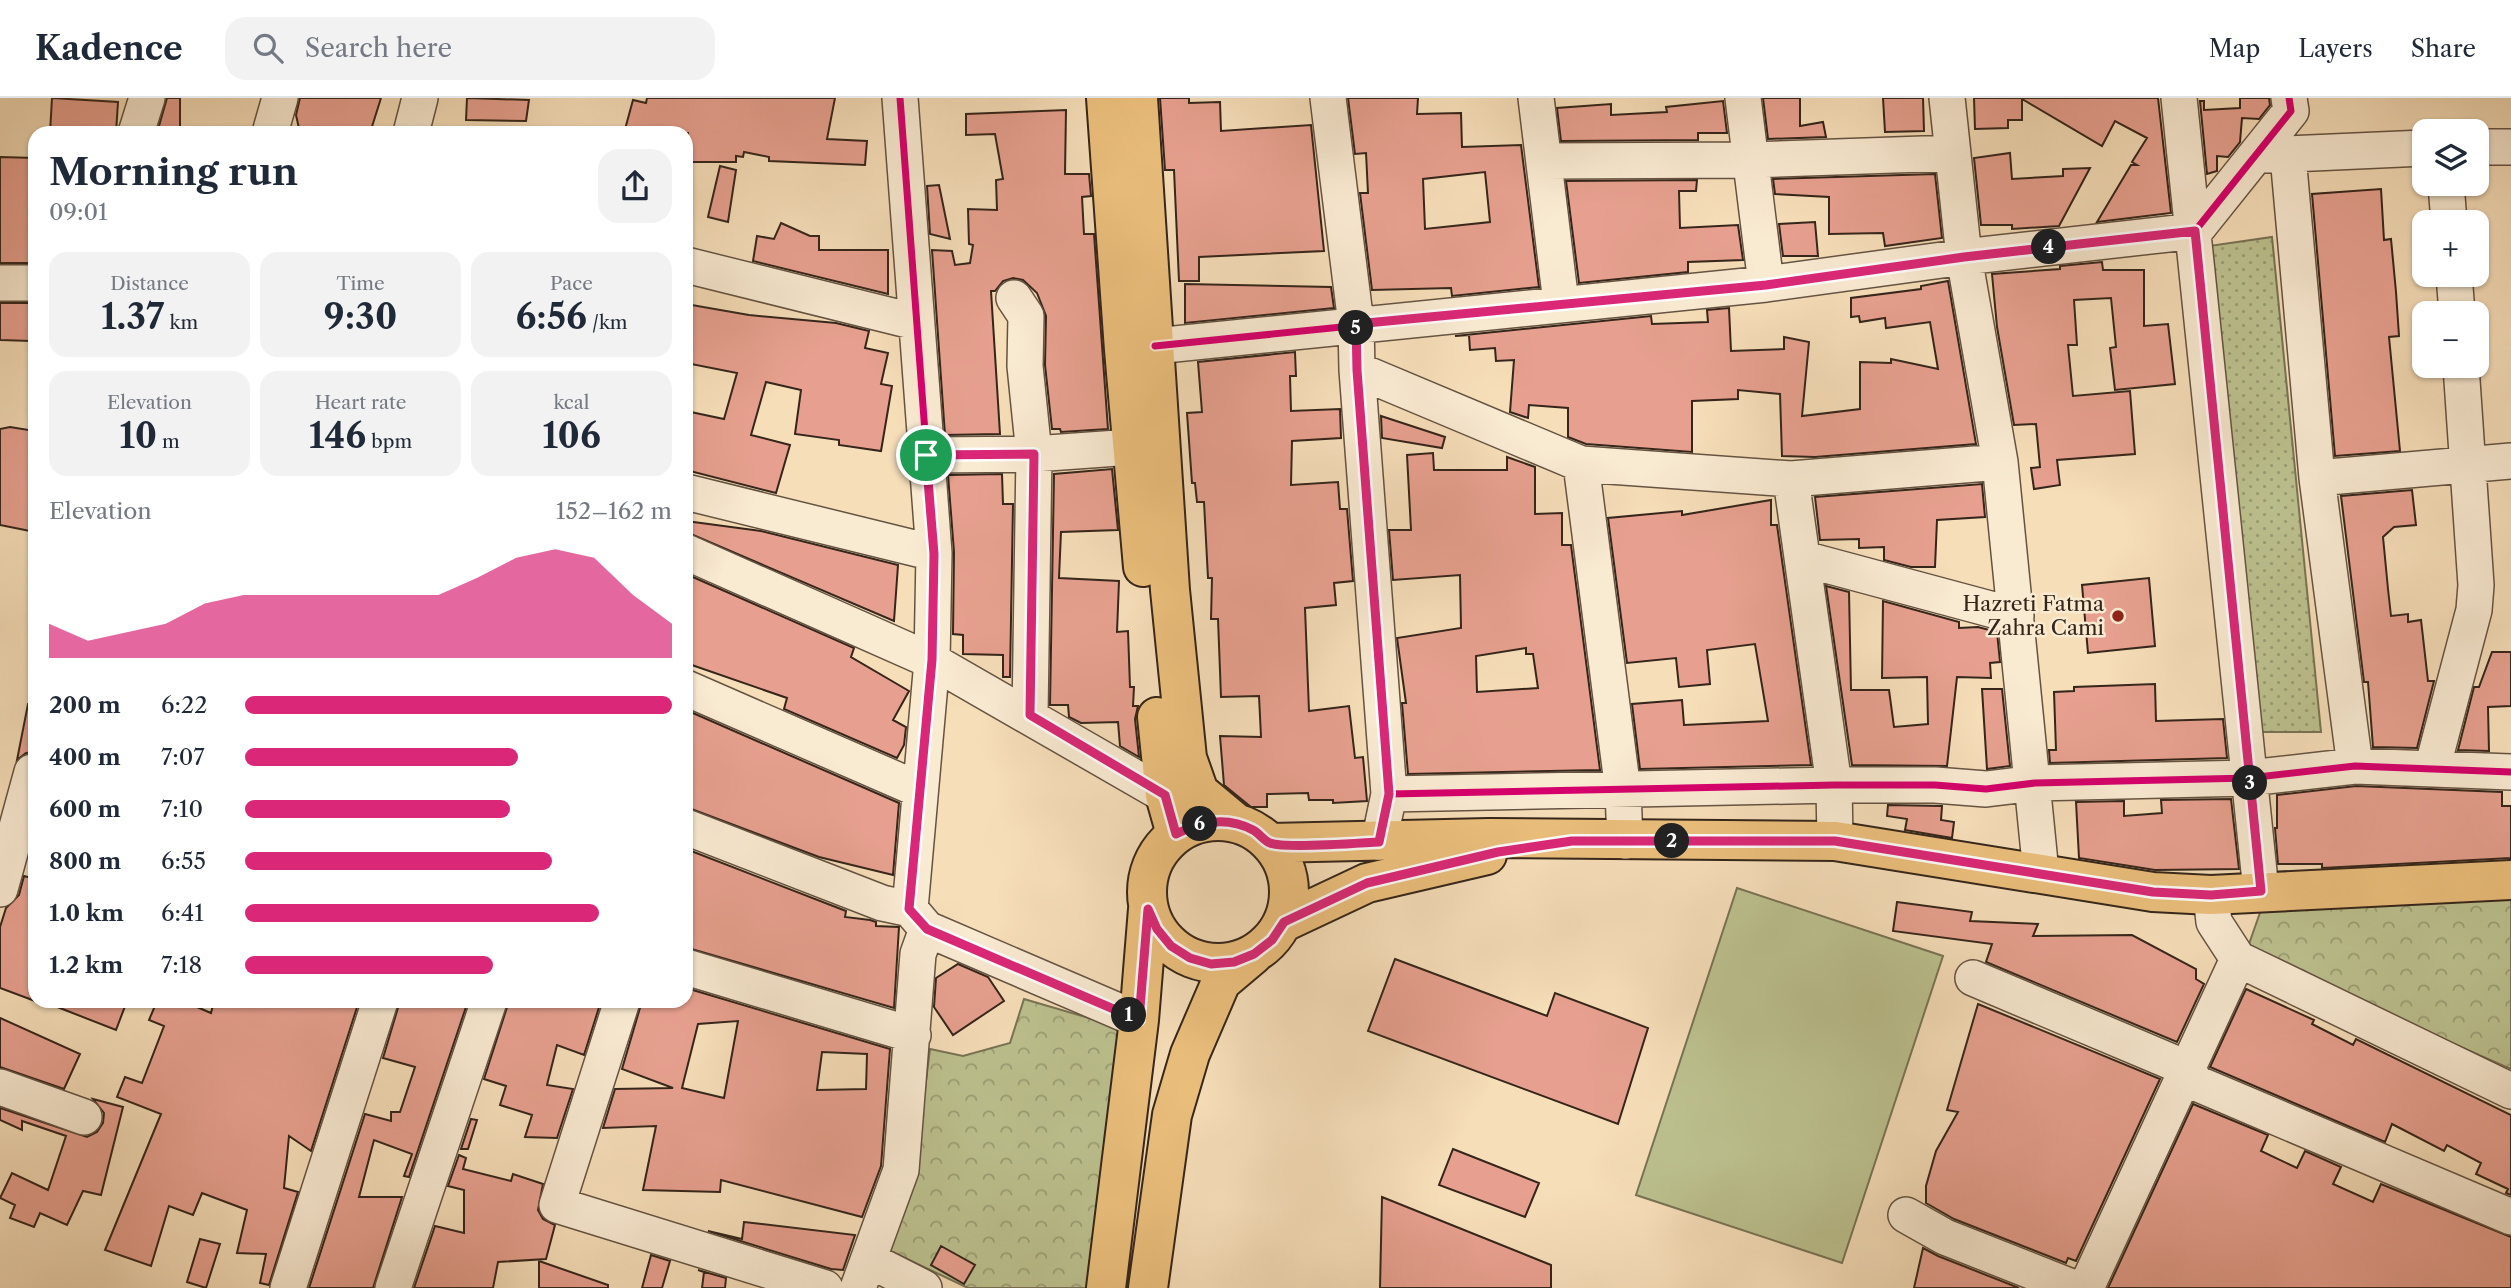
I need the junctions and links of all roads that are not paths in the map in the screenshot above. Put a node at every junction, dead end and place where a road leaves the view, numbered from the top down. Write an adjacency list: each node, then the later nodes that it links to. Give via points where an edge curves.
1 (147, 98): 13 (street)
2 (280, 98): 14 (street)
3 (420, 98): 15 (street)
4 (1106, 98): 36 (main road)
5 (1138, 98): 33 (main road)
6 (1328, 98): 32 (street)
7 (1536, 98): 22 (street)
8 (1742, 98): 21 (street)
9 (1947, 98): 19 (street)
10 (2179, 98): 23 (street)
11 (892, 100): 31 (street)
12 (2293, 102): 20 (street)
13 (139, 126)
14 (272, 126)
15 (413, 126)
16 (2489, 147): 17 (street)
17 (2511, 147)
18 (2412, 149): 20 (street)
19 (1952, 153): 21 (street); 24 (street)
20 (2271, 155): 23 (street); 43 (street)
21 (1750, 160): 22 (street); 28 (street)
22 (1546, 161): 30 (street)
23 (2195, 231): 24 (street); 56 (street)
24 (1964, 257): 28 (street); 40 (street)
25 (693, 267): 31 (street)
26 (0, 283): 27 (street)
27 (28, 283)
28 (1766, 285): 30 (street)
29 (1014, 298): 37 (street, via 1026,316 1025,366)
30 (1561, 303): 32 (street)
31 (916, 322): 38 (street)
32 (1356, 324): 33 (street); 34 (street)
33 (1155, 346): 64 (main road, via 1170,590 1188,758 1199,792)
34 (1357, 370): 41 (street); 62 (street)
35 (2462, 378): 42 (street)
36 (1132, 447): 37 (street); 63 (main road)
37 (1034, 454): 38 (street); 52 (street)
38 (926, 455): 46 (street)
39 (2511, 461): 42 (street)
40 (2000, 462): 44 (street); 49 (street)
41 (1581, 464): 44 (street); 61 (street)
42 (2469, 464): 43 (street); 54 (street, via 2474,610)
43 (2317, 478): 53 (street)
44 (1791, 479): 48 (street)
45 (693, 494): 46 (street)
46 (934, 554): 50 (street)
47 (693, 555): 50 (street)
48 (1804, 559): 49 (street); 58 (street)
49 (2016, 616): 57 (street)
50 (932, 660): 52 (street); 60 (street)
51 (693, 691): 60 (street)
52 (1030, 715): 63 (street)
53 (2355, 766): 54 (street); 56 (street)
54 (2432, 769): 55 (street)
55 (2511, 772)
56 (2249, 778): 57 (street); 75 (street)
57 (2035, 783): 58 (street, via 1986,789); 72 (street)
58 (1835, 785): 61 (street); 69 (street)
59 (28, 787): 74 (street)
60 (920, 790): 78 (street)
61 (1623, 791): 62 (street); 68 (street)
62 (1389, 794): 70 (street)
63 (1165, 795): 66 (main road)
64 (1235, 822): 66 (main road, via 1194,825); 71 (main road, via 1255,830)
65 (693, 830): 78 (street)
66 (1176, 834): 77 (main road, via 1157,855 1147,881)
67 (1572, 841): 68 (main road); 70 (main road); 79 (main road, via 1498,852 1367,883)
68 (1625, 841): 69 (main road)
69 (1835, 841): 72 (main road)
70 (1379, 842): 71 (main road)
71 (1271, 844): 79 (main road, via 1290,881)
72 (2041, 873): 76 (main road, via 2153,892)
73 (2511, 880): 75 (main road)
74 (0, 890)
75 (2261, 891): 76 (main road)
76 (2211, 895): 81 (street, via 2214,922)
77 (1148, 909): 80 (main road, via 1171,946 1190,958 1211,964); 87 (main road)
78 (918, 919): 87 (street); 88 (street)
79 (1284, 922): 80 (main road, via 1272,940)
80 (1254, 954): 101 (main road, via 1221,982 1190,1054 1172,1115)
81 (2238, 960): 89 (street); 91 (street)
82 (693, 969): 88 (street)
83 (1973, 978): 89 (street)
84 (378, 1008): 96 (street)
85 (487, 1008): 97 (street)
86 (620, 1008): 98 (street, via 557,1205)
87 (1139, 1020): 100 (main road)
88 (913, 1035): 95 (street, via 901,1170)
89 (2186, 1068): 94 (street, via 2196,1083); 103 (street)
90 (0, 1087): 92 (street)
91 (2511, 1091)
92 (84, 1118)
93 (1906, 1215): 102 (street, via 1945,1237)
94 (2511, 1217)
95 (864, 1274): 99 (street)
96 (288, 1288)
97 (393, 1288)
98 (825, 1288)
99 (924, 1288)
100 (1106, 1288)
101 (1148, 1288)
102 (2074, 1288)
103 (2085, 1288)

